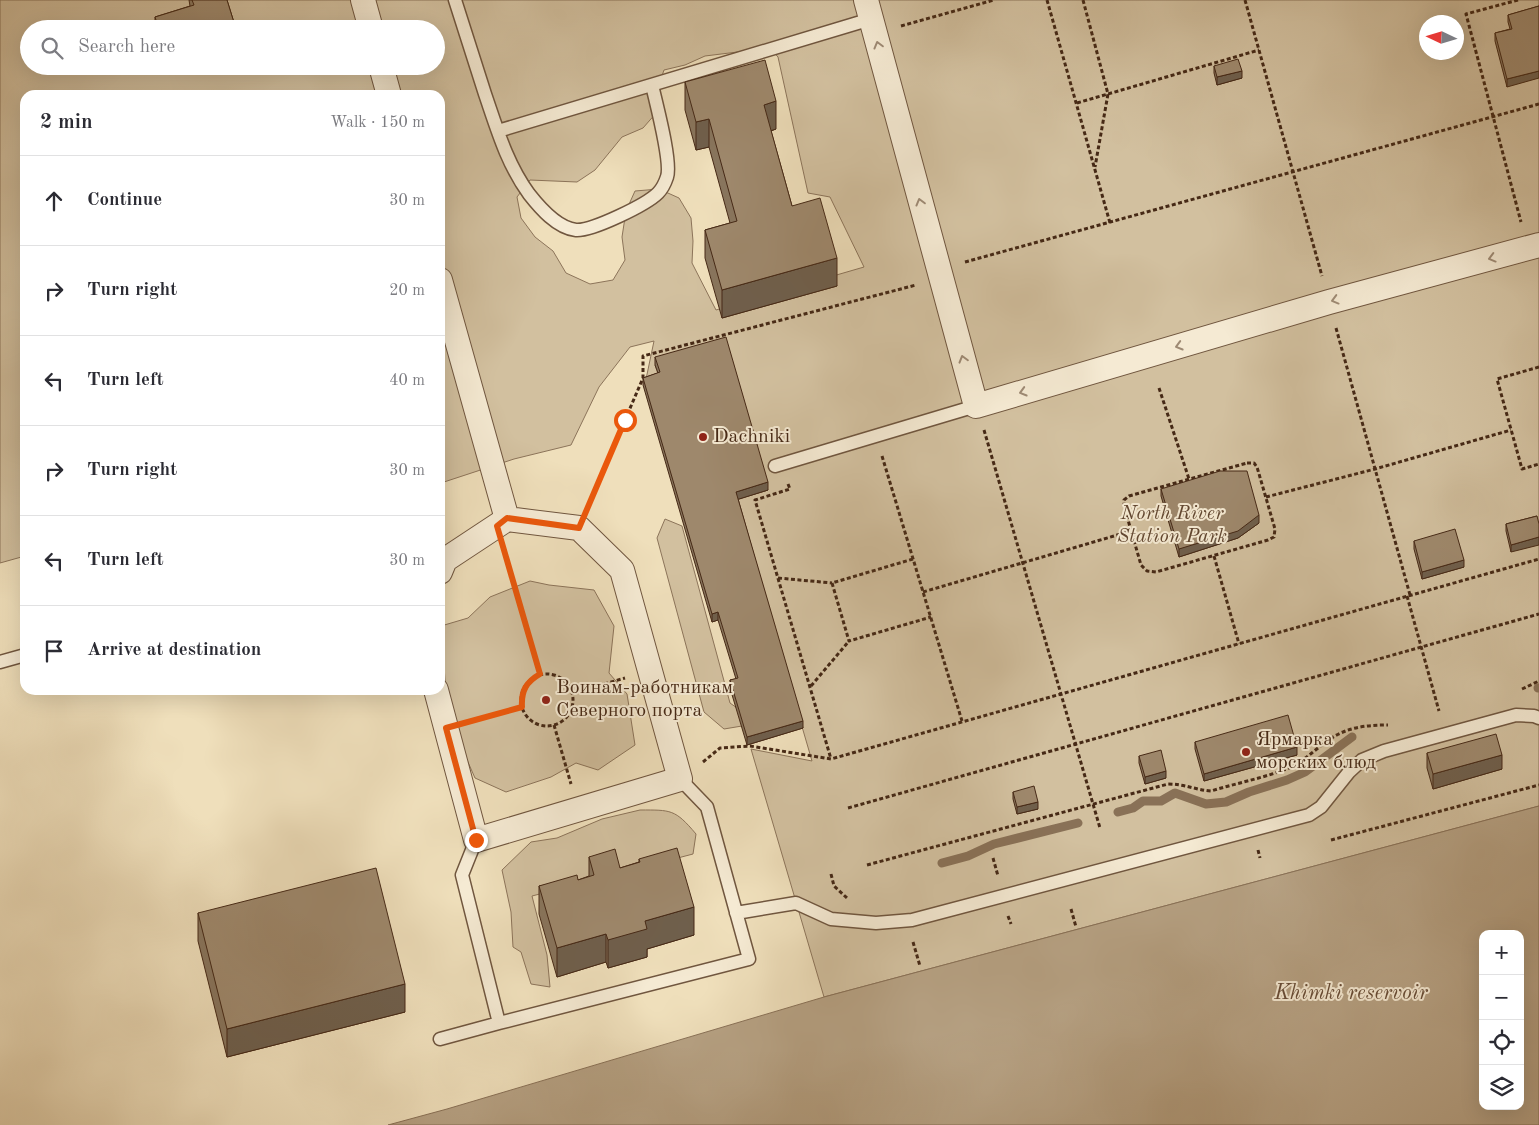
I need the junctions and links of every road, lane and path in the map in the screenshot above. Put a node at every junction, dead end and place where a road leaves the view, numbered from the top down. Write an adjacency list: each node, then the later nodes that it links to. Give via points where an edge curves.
1 (363, 0): 8 (street)
2 (455, 0): 18 (lane)
3 (994, 0): 9 (path)
4 (1047, 0): 15 (path)
5 (1083, 0): 14 (path)
6 (1517, 0): 17 (path, via 1466,14)
7 (869, 10): 12 (lane); 24 (street, one-way to 7)
8 (369, 20)
9 (895, 28)
10 (1259, 50): 14 (path)
11 (383, 75): 13 (street)
12 (652, 84): 18 (lane); 18 (lane, via 669,168 667,178 656,195 598,226 575,230 555,221 529,194 508,159)
13 (388, 90)
14 (1108, 94): 15 (path); 19 (path)
15 (1077, 103): 19 (path)
16 (1539, 104): 17 (path)
17 (1493, 117): 20 (path); 21 (path)
18 (498, 131)
19 (1094, 170): 20 (path)
20 (1110, 223): 23 (path)
21 (1523, 227)
22 (1539, 245): 28 (street, one-way to 28, via 1329,302)
23 (959, 264)
24 (941, 279): 28 (street, one-way to 24); 36 (path, via 643,356 643,378)
25 (445, 300): 35 (street)
26 (1539, 367): 29 (path, via 1497,379)
27 (1159, 388): 33 (path)
28 (976, 406): 30 (lane); 42 (path)
29 (1512, 430): 31 (path, via 1522,469); 34 (path)
30 (876, 436): 32 (lane); 39 (path)
31 (1539, 464)
32 (778, 465): 43 (path, via 790,489 754,500)
33 (1188, 479): 34 (path, via 1254,463); 37 (path, via 1124,500)
34 (1266, 497): 38 (path, via 1275,529 1274,537)
35 (502, 522): 36 (street); 41 (street); 55 (path)
36 (579, 528): 54 (street, via 622,570)
37 (1132, 531): 38 (path, via 1141,565 1147,571 1156,572); 42 (path)
38 (1214, 556): 50 (path)
39 (913, 559): 44 (path); 45 (path)
40 (1539, 559): 46 (path)
41 (445, 560)
42 (1022, 562): 45 (path); 60 (path)
43 (778, 578): 44 (path); 57 (path)
44 (832, 583): 49 (path)
45 (923, 592): 48 (path)
46 (1407, 596): 50 (path); 51 (path)
47 (1539, 614): 51 (path)
48 (931, 617): 49 (path); 65 (path)
49 (849, 641): 57 (path)
50 (1239, 644): 60 (path)
51 (1421, 647): 63 (path); 69 (path)
52 (20, 656): 53 (lane)
53 (0, 662)
54 (650, 671): 59 (path); 72 (street)
55 (540, 674): 59 (path, via 560,677); 62 (path, via 525,687)
56 (1539, 681): 58 (path)
57 (810, 687): 71 (path)
58 (1522, 689)
59 (573, 693): 66 (path, via 570,713)
60 (1060, 694): 65 (path); 69 (path)
61 (437, 695): 68 (street)
62 (522, 707): 66 (path, via 534,722); 68 (path)
63 (1439, 711)
64 (1539, 718): 86 (lane, via 1516,715 1362,760 1321,808 1309,815 912,920 876,923 831,919 796,903)
65 (962, 721): 71 (path)
66 (554, 725): 76 (path)
67 (1388, 725): 74 (path, via 1344,731 1288,768 1211,791 1168,784)
68 (446, 728): 78 (street)
69 (1076, 745): 74 (path); 75 (path)
70 (720, 748): 71 (path, via 750,746)
71 (831, 759)
72 (680, 779): 76 (street); 86 (lane, via 707,807)
73 (1539, 785): 79 (path)
74 (1092, 804): 77 (path); 81 (path)
75 (848, 808)
76 (578, 810): 78 (street)
77 (1100, 828)
78 (476, 840): 90 (lane, via 462,875)
79 (1331, 840)
80 (993, 858): 83 (path)
81 (866, 865)
82 (831, 874): 84 (path)
83 (999, 883)
84 (834, 886)
85 (1071, 909): 87 (path)
86 (736, 913): 90 (lane, via 749,959)
87 (1076, 926)
88 (914, 942): 89 (path)
89 (920, 966)
90 (499, 1023): 91 (lane)
91 (440, 1039)

